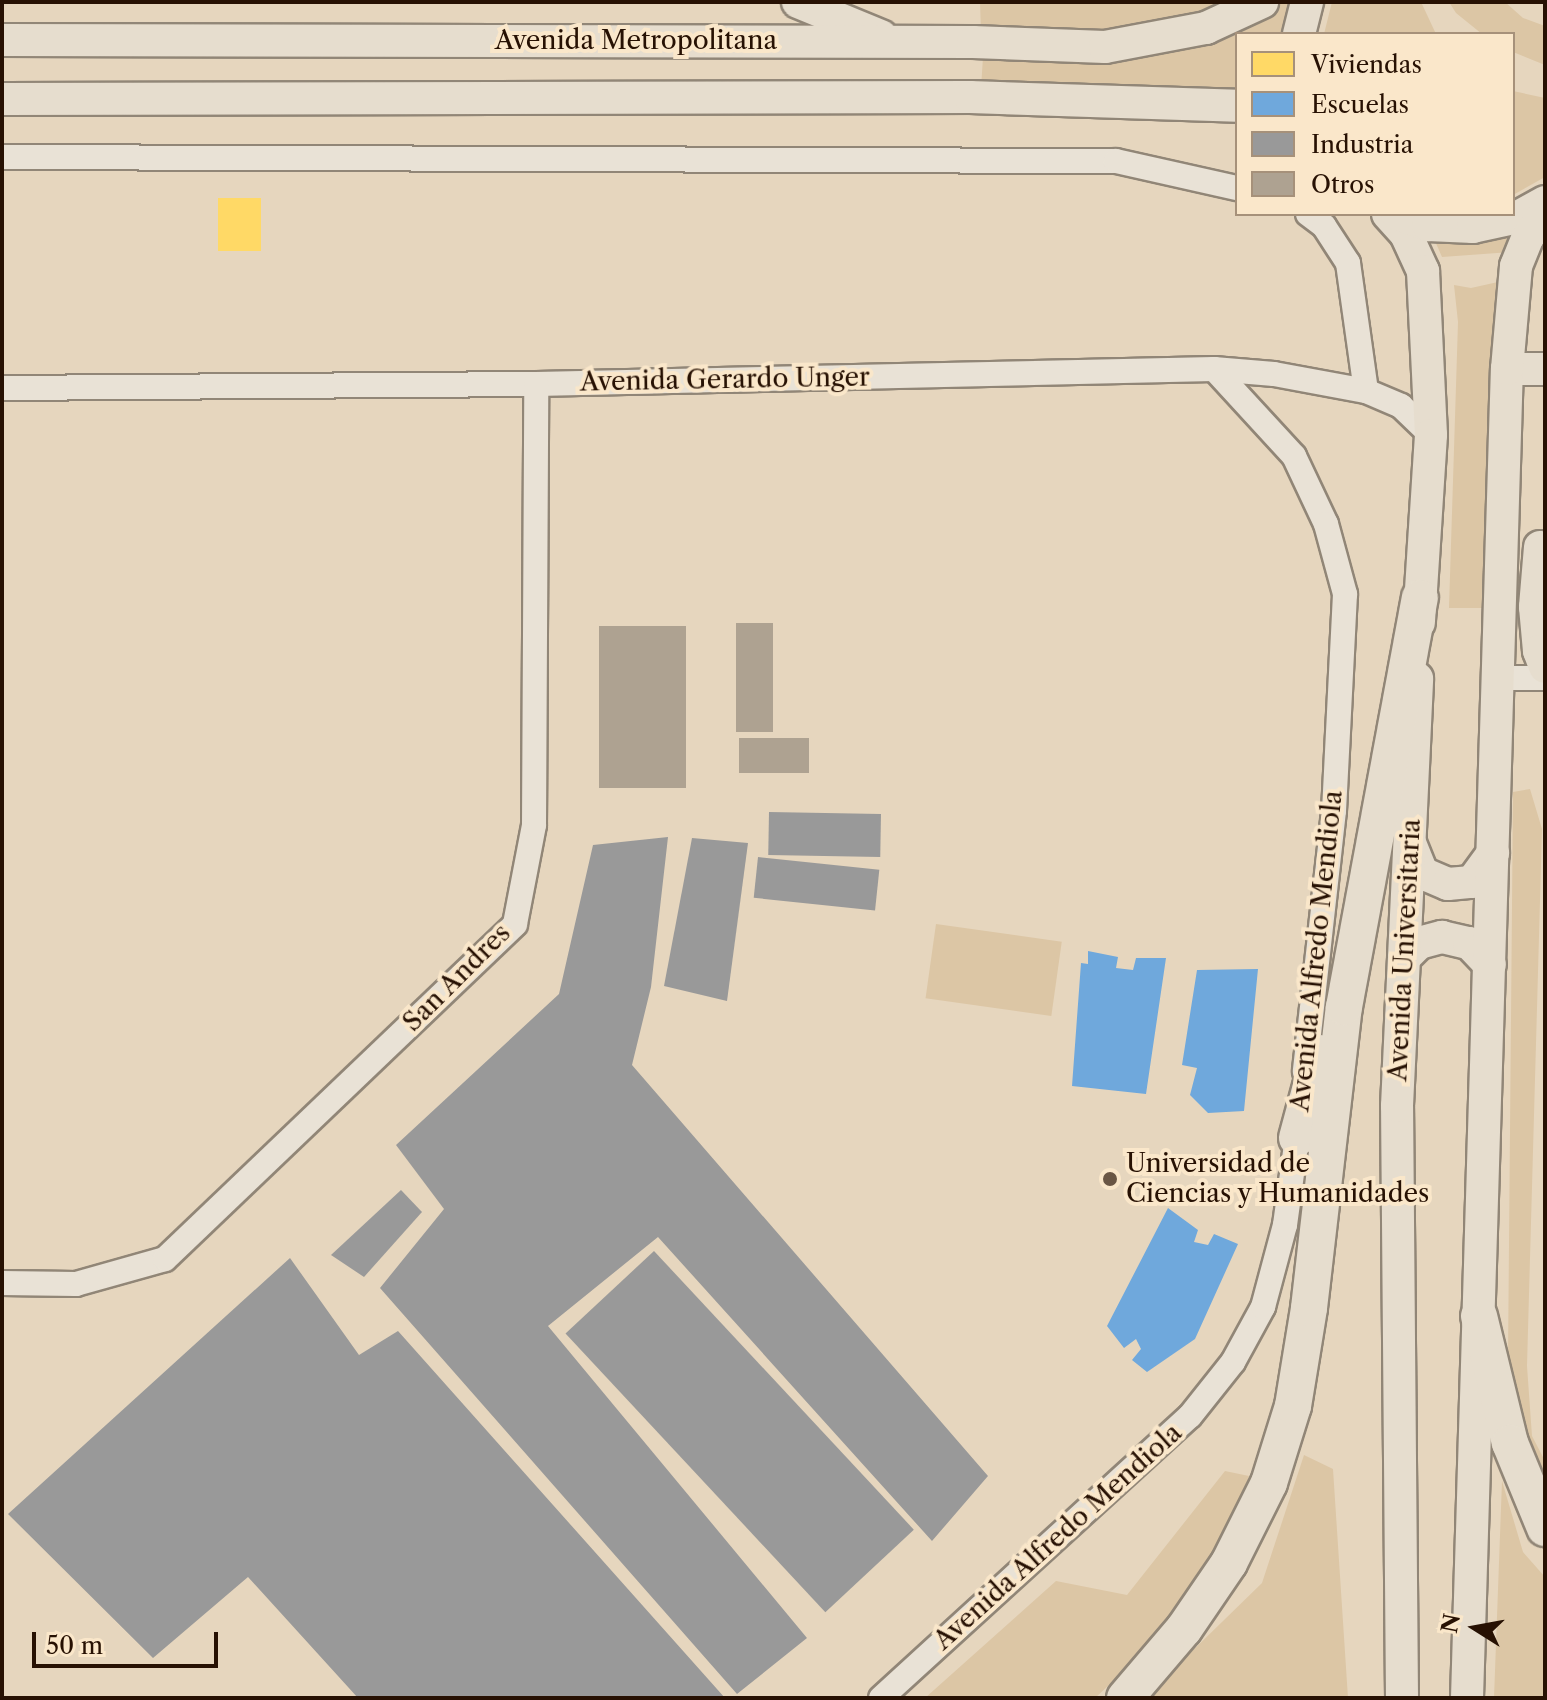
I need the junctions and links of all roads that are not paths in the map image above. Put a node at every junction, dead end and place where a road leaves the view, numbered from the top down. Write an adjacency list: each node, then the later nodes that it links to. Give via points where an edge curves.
1 (798, 2): 6 (main road)
2 (1262, 2): 6 (main road, Avenida Metropolitana, via 1206,28 1105,47)
3 (1307, 2): 4 (main road)
4 (1300, 32)
5 (2, 40): 6 (main road, Avenida Metropolitana)
6 (895, 42)
7 (2, 99): 8 (main road, via 970,97)
8 (1235, 106)
9 (2, 157): 10 (street, via 1116,161)
10 (1235, 188)
11 (1545, 202): 15 (main road, via 1518,217 1473,227 1428,225)
12 (1545, 213): 17 (main road, via 1516,266)
13 (1311, 216): 21 (street, via 1324,226 1348,263)
14 (1390, 216): 22 (main road, Avenida Universitaria, via 1406,234 1423,271)
15 (1403, 216)
16 (1214, 369): 19 (street, Avenida Gerardo Unger); 21 (street, Avenida Gerardo Unger); 34 (street, Avenida Alfredo Mendiola, via 1294,456 1326,524 1345,594 1334,811)
17 (1507, 369): 18 (main road); 25 (main road)
18 (1545, 369)
19 (536, 384): 20 (street, Avenida Gerardo Unger); 35 (street, San Andres, via 534,825 515,924 165,1259 76,1284)
20 (2, 388)
21 (1366, 391): 22 (street, Avenida Gerardo Unger, via 1401,406)
22 (1431, 435): 24 (main road, Avenida Universitaria)
23 (1543, 542): 25 (main road); 26 (main road, via 1535,607)
24 (1420, 598): 29 (main road, Avenida Universitaria); 31 (highway)
25 (1500, 609): 27 (main road)
26 (1545, 667)
27 (1498, 678): 28 (street); 30 (main road)
28 (1545, 678)
29 (1410, 843): 30 (main road, via 1422,873 1448,884 1472,882); 32 (main road, Avenida Universitaria)
30 (1493, 853): 33 (main road)
31 (1355, 945): 34 (highway); 39 (highway, via 1293,1406 1269,1483 1229,1563 1184,1629)
32 (1404, 958): 33 (main road, via 1419,943 1442,937 1469,943); 40 (main road, Avenida Universitaria, via 1397,1106)
33 (1490, 965): 36 (main road)
34 (1297, 1138): 38 (street, Avenida Alfredo Mendiola, via 1285,1225 1263,1307 1233,1362 1190,1416)
35 (2, 1283)
36 (1479, 1316): 37 (highway, via 1510,1443); 41 (main road)
37 (1545, 1528)
38 (881, 1698)
39 (1125, 1698)
40 (1402, 1698)
41 (1467, 1698)

